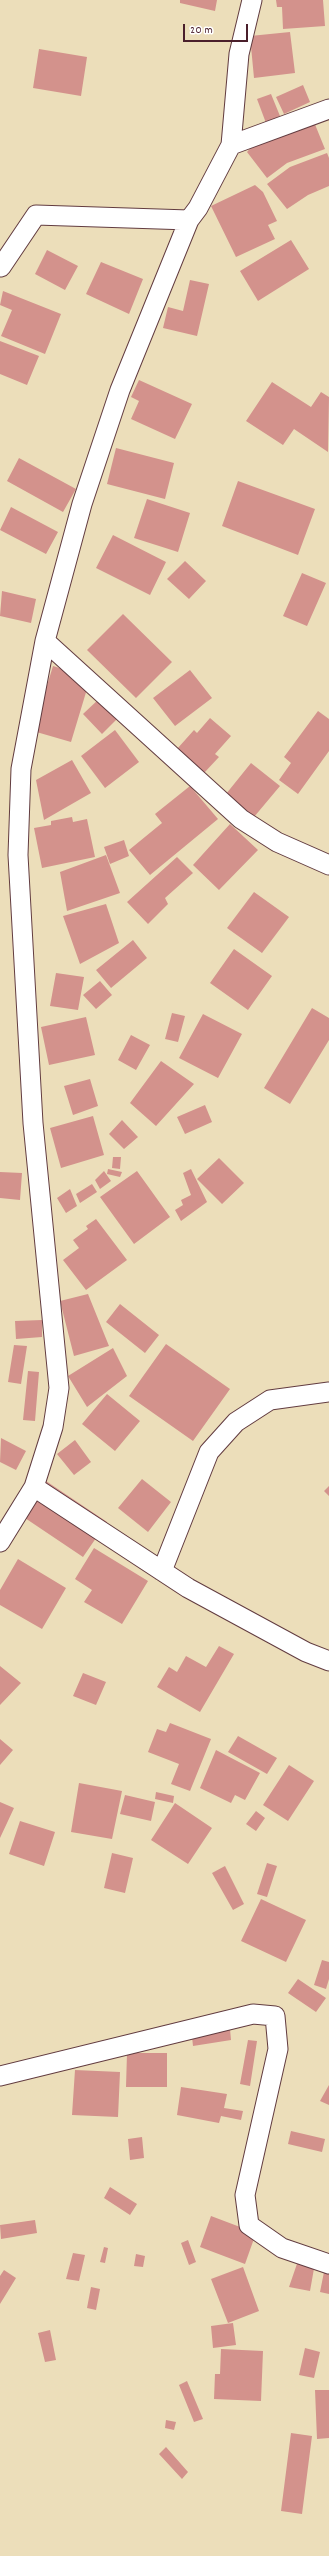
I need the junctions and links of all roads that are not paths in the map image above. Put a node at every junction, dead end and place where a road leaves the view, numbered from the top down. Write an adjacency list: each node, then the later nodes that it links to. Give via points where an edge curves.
1 (252, 0): 3 (street, via 239,54)
2 (329, 109): 3 (street)
3 (231, 145): 4 (street)
4 (189, 220): 5 (street, via 36,215); 6 (street, via 120,390 82,504)
5 (1, 267)
6 (45, 641): 7 (street, via 241,819 277,842); 9 (street, via 21,769 18,855 33,1123 59,1388 53,1428)
7 (329, 865)
8 (329, 1392): 11 (street, via 270,1400 236,1422 209,1452)
9 (34, 1487): 10 (street); 11 (street)
10 (0, 1542)
11 (162, 1571): 12 (street, via 188,1588 306,1652)
12 (329, 1661)
13 (0, 2076): 14 (street, via 253,2014 275,2016 278,2050 245,2195 249,2225 282,2248)
14 (329, 2264)

